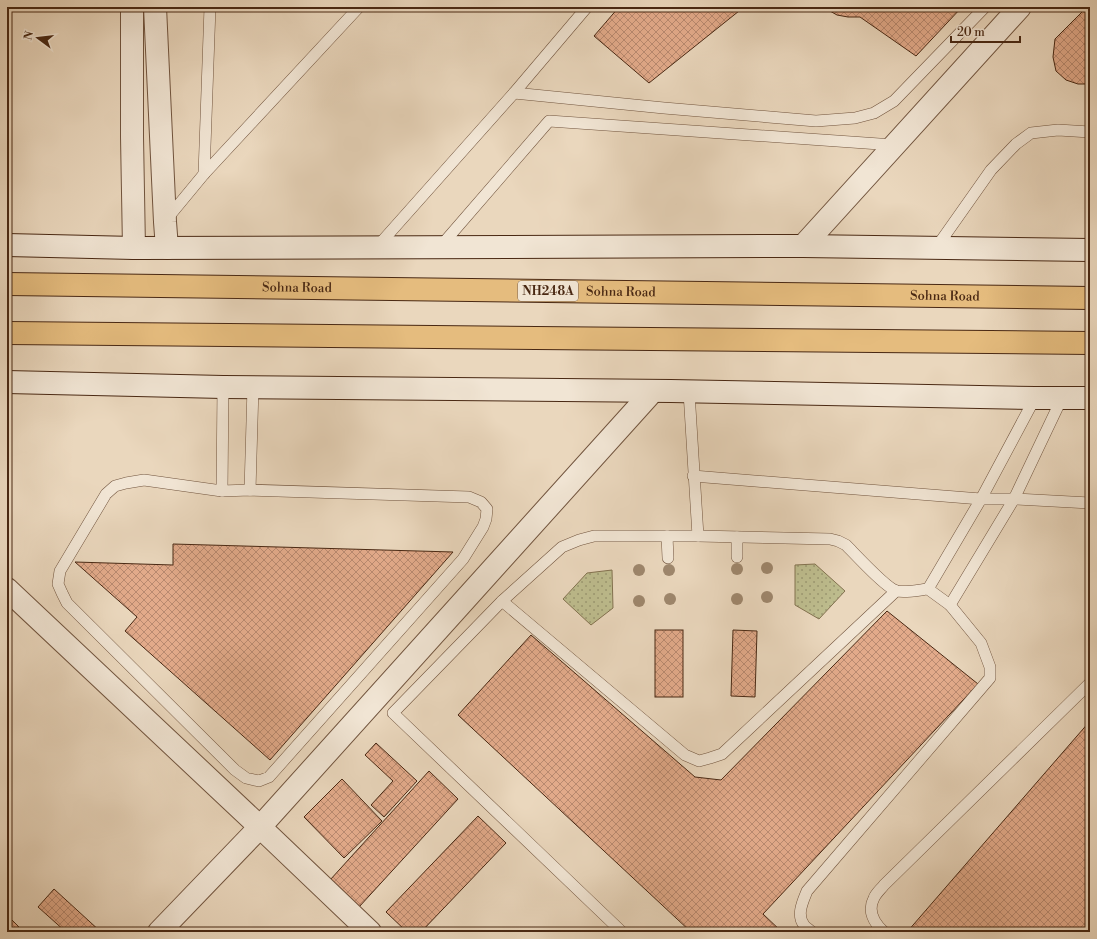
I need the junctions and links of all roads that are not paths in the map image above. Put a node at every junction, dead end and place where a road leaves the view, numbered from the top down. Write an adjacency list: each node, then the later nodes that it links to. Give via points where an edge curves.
1 (132, 7): 11 (main road)
2 (155, 7): 10 (main road)
3 (210, 7): 13 (lane)
4 (359, 7): 13 (lane)
5 (587, 7): 8 (lane)
6 (985, 7): 8 (lane, via 894,100 874,113 855,118 816,121)
7 (1020, 7): 12 (main road)
8 (514, 93): 17 (lane)
9 (1090, 132): 21 (lane, via 1058,130 1032,133 1016,144 992,170)
10 (162, 136): 11 (main road); 14 (main road)
11 (132, 137): 19 (main road)
12 (894, 145): 16 (main road); 18 (lane, via 550,121)
13 (204, 174): 14 (lane)
14 (165, 222): 20 (main road)
15 (7, 245): 19 (main road)
16 (803, 246): 18 (main road); 21 (main road)
17 (377, 247): 18 (main road); 20 (main road)
18 (440, 247)
19 (134, 248): 20 (main road)
20 (167, 248)
21 (936, 248): 22 (main road)
22 (1090, 250)
23 (7, 284): 24 (highway, Sohna Road / NH248A)
24 (1090, 298)
25 (7, 333): 26 (highway)
26 (1090, 343)
27 (7, 382): 28 (main road)
28 (223, 387): 29 (main road); 37 (lane)
29 (253, 387): 30 (main road); 36 (lane)
30 (652, 391): 31 (main road); 52 (main road)
31 (689, 392): 32 (main road); 35 (lane)
32 (1035, 398): 33 (main road); 38 (lane)
33 (1062, 398): 34 (main road); 39 (lane)
34 (1090, 398)
35 (693, 476): 38 (lane); 42 (lane)
36 (250, 490): 37 (lane); 37 (lane, via 469,498 481,502 487,509 483,527 463,559 269,777 259,781 246,778 235,770 67,603 58,584 60,570 106,494 115,486 144,480)
37 (222, 491)
38 (981, 499): 39 (lane); 47 (lane)
39 (1014, 499): 40 (lane); 50 (lane)
40 (1090, 503)
41 (667, 536): 42 (lane); 45 (lane); 49 (lane, via 594,536 579,540 562,547)
42 (698, 536): 43 (lane)
43 (737, 537): 44 (lane); 48 (lane, via 838,541 846,545 886,585)
44 (737, 557)
45 (668, 558)
46 (7, 589): 52 (main road)
47 (928, 589): 48 (lane); 50 (lane)
48 (896, 591): 49 (lane, via 722,754 699,761 685,755)
49 (502, 601): 55 (lane, via 393,713)
50 (950, 605): 56 (lane, via 981,643 990,667 990,678 807,891 800,915 803,924)
51 (1090, 683): 57 (lane, via 874,898 871,908 873,919)
52 (260, 827): 53 (main road); 54 (main road)
53 (159, 932)
54 (370, 932)
55 (622, 932)
56 (812, 932)
57 (884, 932)

